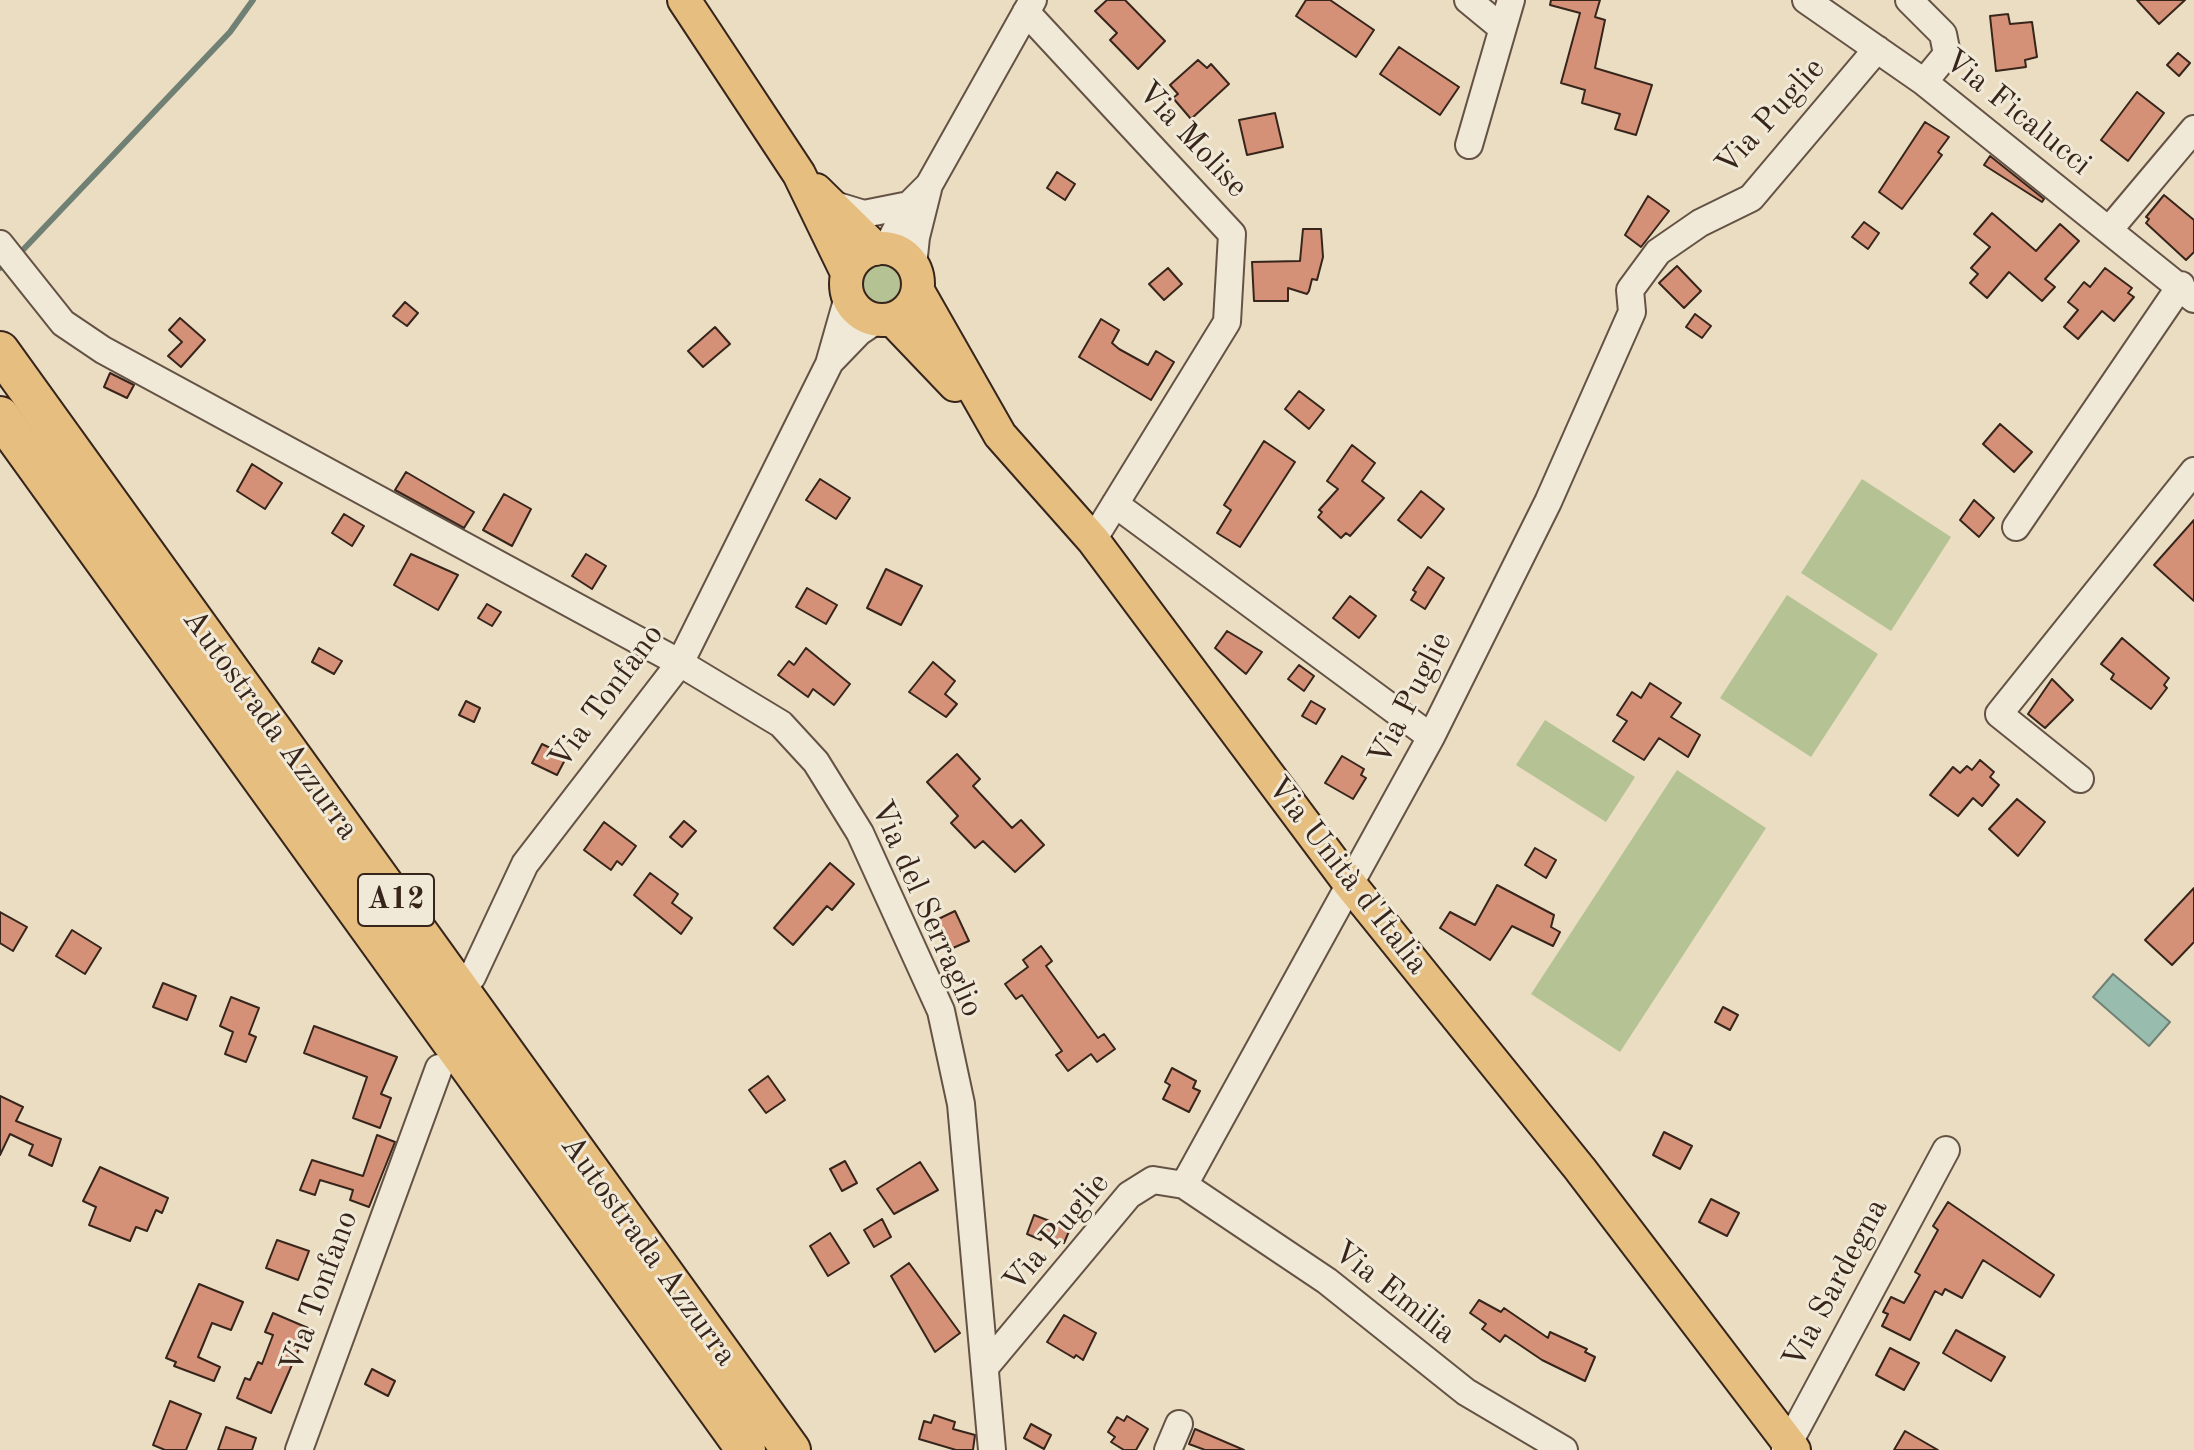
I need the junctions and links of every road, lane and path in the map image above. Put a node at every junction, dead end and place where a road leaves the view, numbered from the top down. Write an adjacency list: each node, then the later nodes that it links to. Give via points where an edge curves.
1 (684, 0): 12 (main road)
2 (1468, 0): 7 (street)
3 (1511, 0): 7 (street)
4 (1806, 0): 8 (street, Via Ficalucci)
5 (1909, 0): 9 (street, via 1943,34 1947,54)
6 (1030, 6): 13 (street); 28 (street, Via Molise, via 1232,234 1227,322)
7 (1502, 28): 11 (street)
8 (1877, 49): 9 (street, Via Ficalucci); 32 (street, Via Puglie, via 1751,198 1658,252 1630,290 1632,312 1548,502)
9 (1924, 82): 16 (street, Via Ficalucci)
10 (2194, 129): 16 (street)
11 (1469, 145)
12 (799, 174): 14 (main road); 20 (main road)
13 (929, 185): 15 (street); 19 (street, via 916,237)
14 (829, 203): 15 (street, via 864,214); 18 (main road)
15 (909, 205): 18 (street)
16 (2109, 230): 21 (street, Via Ficalucci)
17 (0, 244): 31 (street, Via del Serraglio, via 63,323 103,350)
18 (881, 249): 19 (main road, via 902,254); 20 (main road, via 858,257)
19 (915, 278): 22 (main road, via 906,311); 26 (main road, Via Unità d'Italia)
20 (848, 285): 22 (main road, via 862,315); 24 (street)
21 (2188, 292): 29 (street, Via Ficalucci)
22 (884, 320): 24 (street, via 852,338); 26 (main road)
23 (0, 351): 44 (highway, Autostrada Azzurra / A12)
24 (829, 364): 31 (street, Via Tonfano)
25 (0, 416): 43 (highway, Autostrada Azzurra / A12)
26 (1000, 435): 30 (main road, Via Unità d'Italia)
27 (2194, 471): 33 (street, via 1999,714)
28 (1115, 504): 30 (street, Via Molise); 32 (street)
29 (2016, 527)
30 (1093, 540): 34 (main road, Via Unità d'Italia)
31 (680, 663): 35 (street, Via Tonfano, via 525,864); 39 (street, Via del Serraglio, via 781,724 816,762 860,833 941,1011 961,1104)
32 (1431, 737): 34 (street, Via Puglie)
33 (2080, 779)
34 (1349, 883): 38 (street, Via Puglie); 41 (main road, Via Unità d'Italia, via 1580,1169)
35 (472, 977)
36 (439, 1068): 42 (street, Via Tonfano)
37 (1946, 1150): 41 (street, Via Sardegna)
38 (1184, 1185): 39 (street, Via Puglie, via 1153,1180 1129,1195); 47 (street, Via Emilia, via 1327,1281 1466,1392)
39 (987, 1365): 45 (street, Via del Serraglio)
40 (1179, 1424): 46 (street)
41 (1789, 1448)
42 (299, 1450)
43 (746, 1450)
44 (791, 1450)
45 (992, 1450)
46 (1168, 1450)
47 (1564, 1450)

